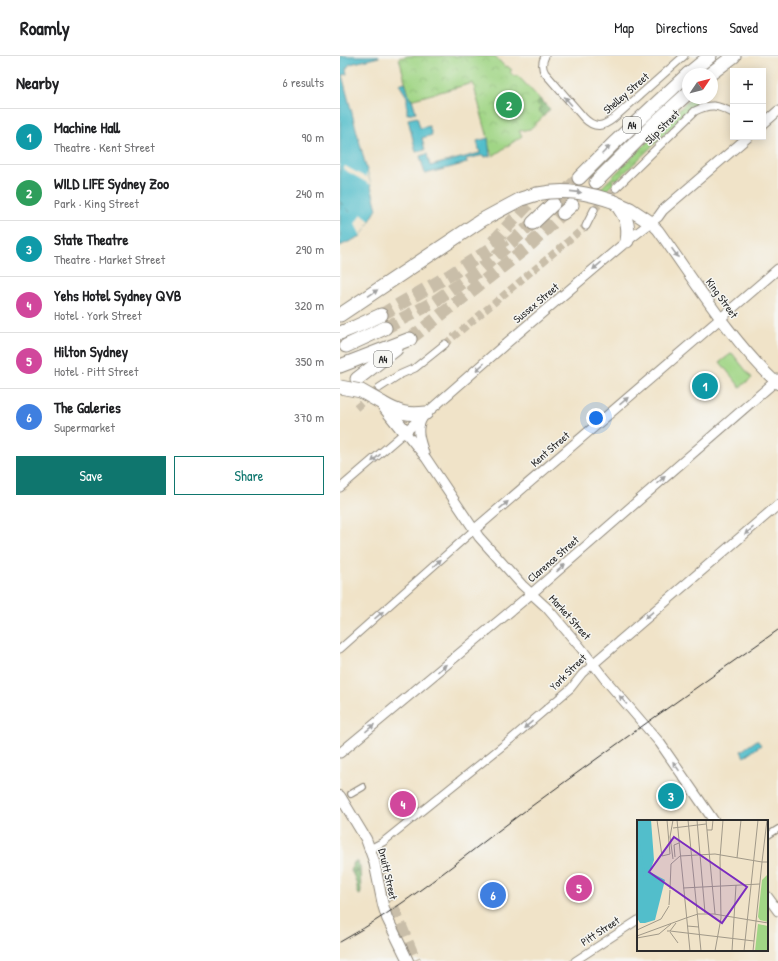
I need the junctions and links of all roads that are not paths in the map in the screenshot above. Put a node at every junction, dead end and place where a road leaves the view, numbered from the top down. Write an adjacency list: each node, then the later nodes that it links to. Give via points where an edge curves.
1 (710, 56): 5 (highway, A4)
2 (734, 56): 6 (highway)
3 (682, 57): 4 (street, Shelley Street, one-way to 4, via 614,118 597,126 588,123 549,78 543,70)
4 (544, 59)
5 (695, 68)
6 (718, 68)
7 (682, 80): 13 (highway, A4, one-way to 7)
8 (682, 98): 14 (highway, A4)
9 (778, 111): 11 (street)
10 (730, 112): 15 (street, Slip Street, via 714,105 704,106 695,111)
11 (766, 121)
12 (745, 140): 20 (street, Sussex Street)
13 (579, 178)
14 (596, 182)
15 (616, 188)
16 (615, 202): 20 (highway); 22 (highway, via 628,227); 24 (highway, one-way to 16, bridge, via 482,220 521,199 552,191 595,195)
17 (553, 204): 19 (highway)
18 (594, 210): 21 (street)
19 (534, 223)
20 (651, 223): 22 (street, Sussex Street); 26 (main road, King Street, one-way to 26)
21 (586, 226)
22 (627, 241): 37 (street, Sussex Street, one-way to 37)
23 (778, 269): 26 (street, Kent Street)
24 (340, 314)
25 (381, 315): 28 (highway)
26 (721, 318): 33 (main road, King Street); 42 (street, Kent Street, one-way to 26)
27 (385, 328): 30 (highway, A4)
28 (340, 333)
29 (445, 344): 35 (street, via 415,368)
30 (346, 346)
31 (340, 366): 32 (highway, A4, via 410,339)
32 (357, 378)
33 (777, 382): 43 (street, Clarence Street, one-way to 33)
34 (340, 387): 36 (highway, bridge, via 361,391)
35 (379, 388)
36 (382, 403): 37 (highway, via 405,414); 38 (highway)
37 (426, 413): 38 (street, Sussex Street); 39 (street, via 418,427)
38 (405, 432): 39 (street, Market Street); 40 (street, Sussex Street, one-way to 40)
39 (426, 458): 42 (street, Market Street)
40 (340, 488)
41 (778, 506): 45 (street, York Street, one-way to 45)
42 (474, 530): 43 (street, Market Street); 44 (street, Kent Street, one-way to 42)
43 (531, 594): 45 (street, Market Street, via 547,608); 46 (street, Clarence Street, one-way to 43)
44 (340, 650)
45 (593, 664): 50 (street, Market Street, one-way to 45, via 660,744); 53 (street, York Street, one-way to 53, via 571,688 516,735 383,842)
46 (340, 753)
47 (363, 787): 48 (street)
48 (351, 794)
49 (340, 796): 53 (main road, Druitt Street)
50 (713, 820)
51 (778, 829): 52 (street)
52 (768, 835)
53 (370, 849): 57 (main road, Druitt Street, via 383,905)
54 (768, 897): 55 (street)
55 (778, 911)
56 (637, 921): 58 (street, Pitt Street)
57 (408, 961)
58 (575, 961)

